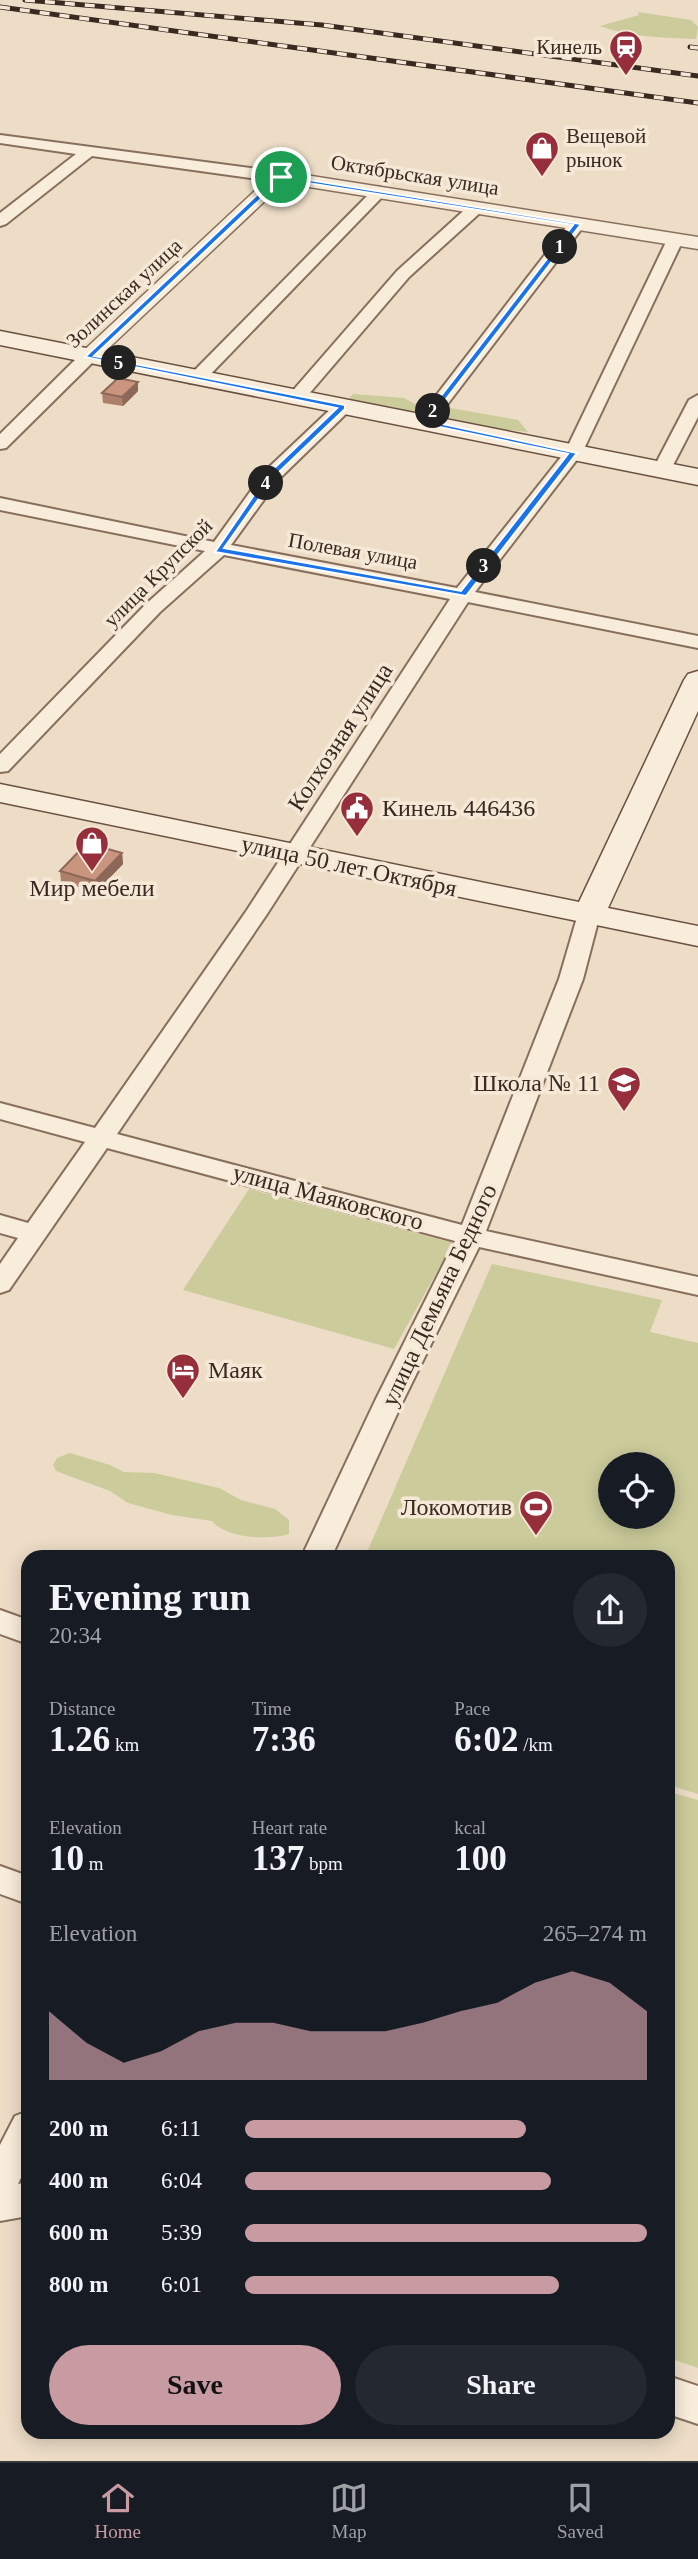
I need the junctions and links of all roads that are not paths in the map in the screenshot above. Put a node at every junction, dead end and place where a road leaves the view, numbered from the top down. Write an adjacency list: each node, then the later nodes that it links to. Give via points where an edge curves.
1 (0, 139): 2 (street, Октябрьская улица)
2 (90, 150): 3 (street, Октябрьская улица); 6 (street)
3 (281, 177): 4 (street, Октябрьская улица); 11 (street, Золинская улица)
4 (379, 192): 5 (street, Октябрьская улица); 12 (street)
5 (476, 208): 7 (street, Октябрьская улица); 13 (street, via 403,274)
6 (0, 222)
7 (578, 224): 8 (street, Октябрьская улица); 16 (street)
8 (675, 240): 9 (street, Октябрьская улица); 18 (street, Колхозная улица)
9 (698, 243)
10 (0, 338): 11 (main road)
11 (88, 357): 12 (main road); 17 (street, Золинская улица)
12 (196, 379): 13 (main road)
13 (296, 398): 15 (main road)
14 (698, 400): 19 (street)
15 (343, 407): 16 (main road); 22 (street, улица Крупской, via 272,475)
16 (424, 423): 18 (main road)
17 (0, 444)
18 (573, 453): 19 (main road); 23 (street, Колхозная улица)
19 (662, 469): 20 (main road)
20 (698, 477)
21 (0, 504): 22 (street, Полевая улица)
22 (218, 550): 23 (street, Полевая улица); 26 (street, улица Крупской, via 153,608)
23 (463, 594): 24 (street, Полевая улица); 28 (street, Колхозная улица)
24 (698, 642)
25 (698, 680): 29 (main road, улица Демьяна Бедного)
26 (0, 766)
27 (0, 793): 28 (main road, улица 50 лет Октября)
28 (295, 855): 29 (main road, улица 50 лет Октября); 32 (street, Колхозная улица)
29 (589, 914): 30 (main road, улица 50 лет Октября); 35 (street, улица Демьяна Бедного, via 570,979)
30 (698, 936)
31 (0, 1111): 32 (street, улица Маяковского)
32 (102, 1136): 34 (street, Колхозная улица); 35 (street, улица Маяковского)
33 (0, 1224): 34 (street)
34 (35, 1234): 36 (street, Колхозная улица)
35 (471, 1236): 37 (street, улица Маяковского); 38 (street, улица Демьяна Бедного)
36 (0, 1284)
37 (698, 1286)
38 (320, 1550)
39 (0, 1622): 40 (street)
40 (21, 1630)
41 (0, 1880): 42 (street)
42 (21, 1888)
43 (21, 2141): 44 (street)
44 (0, 2182)
45 (21, 2200): 46 (street)
46 (0, 2204)
47 (675, 2397): 48 (street)
48 (698, 2405)

